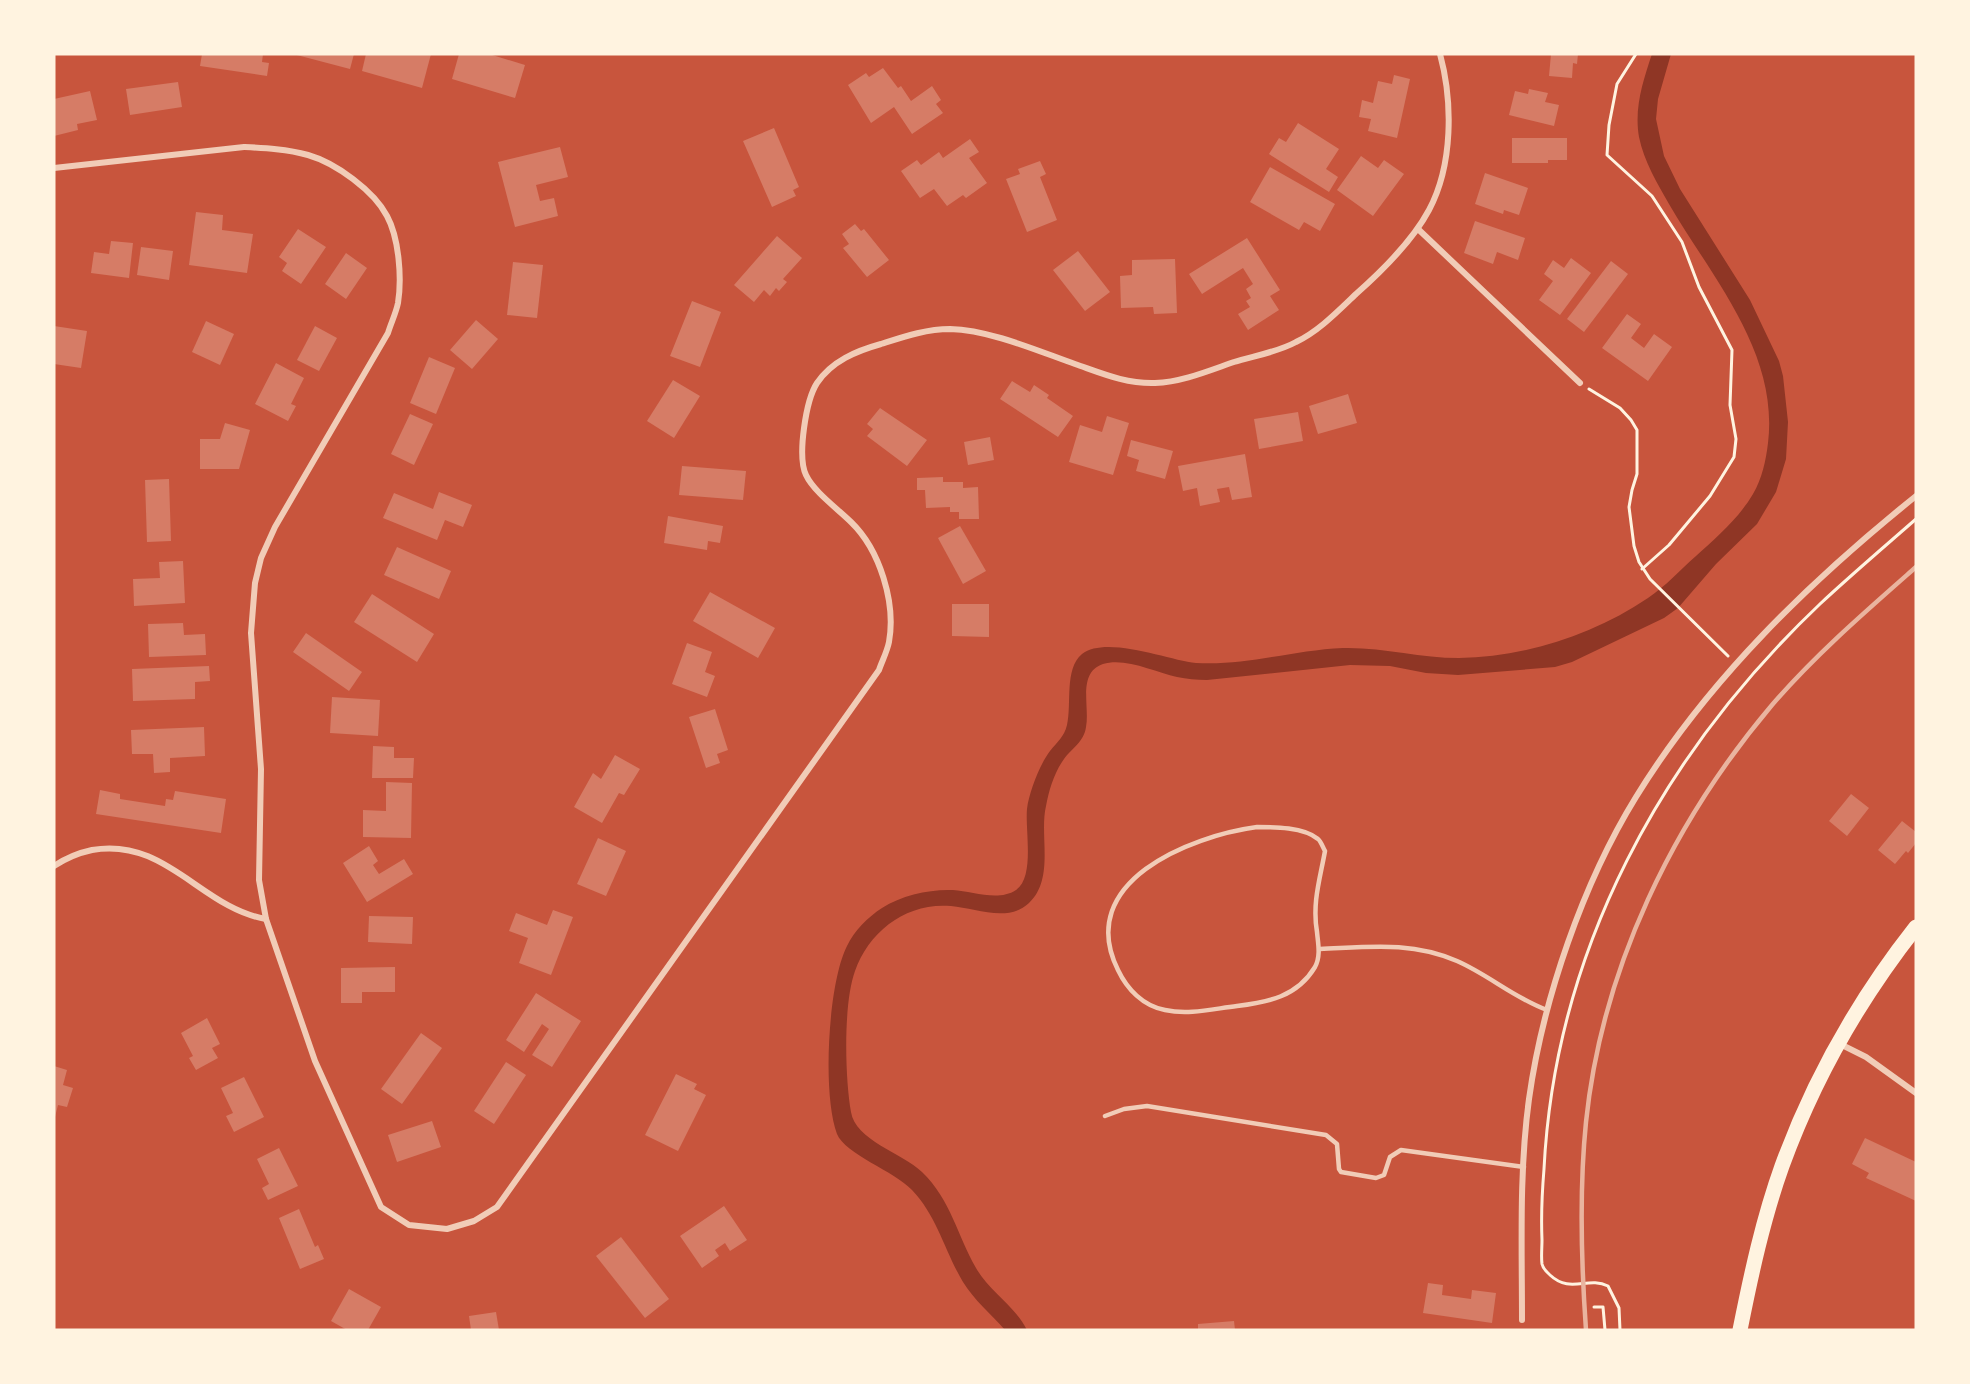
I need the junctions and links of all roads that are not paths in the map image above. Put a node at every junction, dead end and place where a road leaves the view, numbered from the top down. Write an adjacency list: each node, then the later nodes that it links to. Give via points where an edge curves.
1 (1440, 54): 3 (street, via 1449,134 1443,171 1431,207)
2 (54, 168): 7 (street, via 244,147 309,155 334,166 375,200 387,216 396,244 400,269 398,303 388,333 275,527 255,583 251,633 261,769 259,880)
3 (1418, 229): 4 (street); 7 (street, via 1369,283 1327,321 1296,342 1177,380 1118,380 1002,338 951,329 916,333 838,360 816,384 807,416 803,459 806,475 855,525 881,573 890,610 889,643 879,670 497,1207 474,1221 447,1229 409,1225 381,1207 315,1061)
4 (1581, 383)
5 (1916, 496): 10 (street, via 1803,594 1736,664 1689,722 1636,796 1607,848 1566,946)
6 (54, 866): 7 (street, via 83,852 128,850 148,855 230,906)
7 (266, 919)
8 (1916, 927): 11 (main road)
9 (1320, 949): 9 (lane, via 1316,966 1285,995 1270,1001 1178,1012 1147,1004 1124,982 1110,951 1108,932 1118,898 1151,864 1232,830 1279,827 1318,839 1325,851 1315,907); 10 (lane, via 1361,946 1431,951)
10 (1547, 1010): 14 (street, via 1529,1099)
11 (1840, 1043): 12 (street); 16 (main road, via 1806,1108 1781,1168 1750,1277)
12 (1916, 1093)
13 (1104, 1116): 14 (lane, via 1124,1108 1147,1106 1326,1135 1337,1144 1340,1171 1376,1178 1384,1175 1390,1157 1401,1150)
14 (1524, 1167): 15 (street)
15 (1522, 1320)
16 (1740, 1330)

